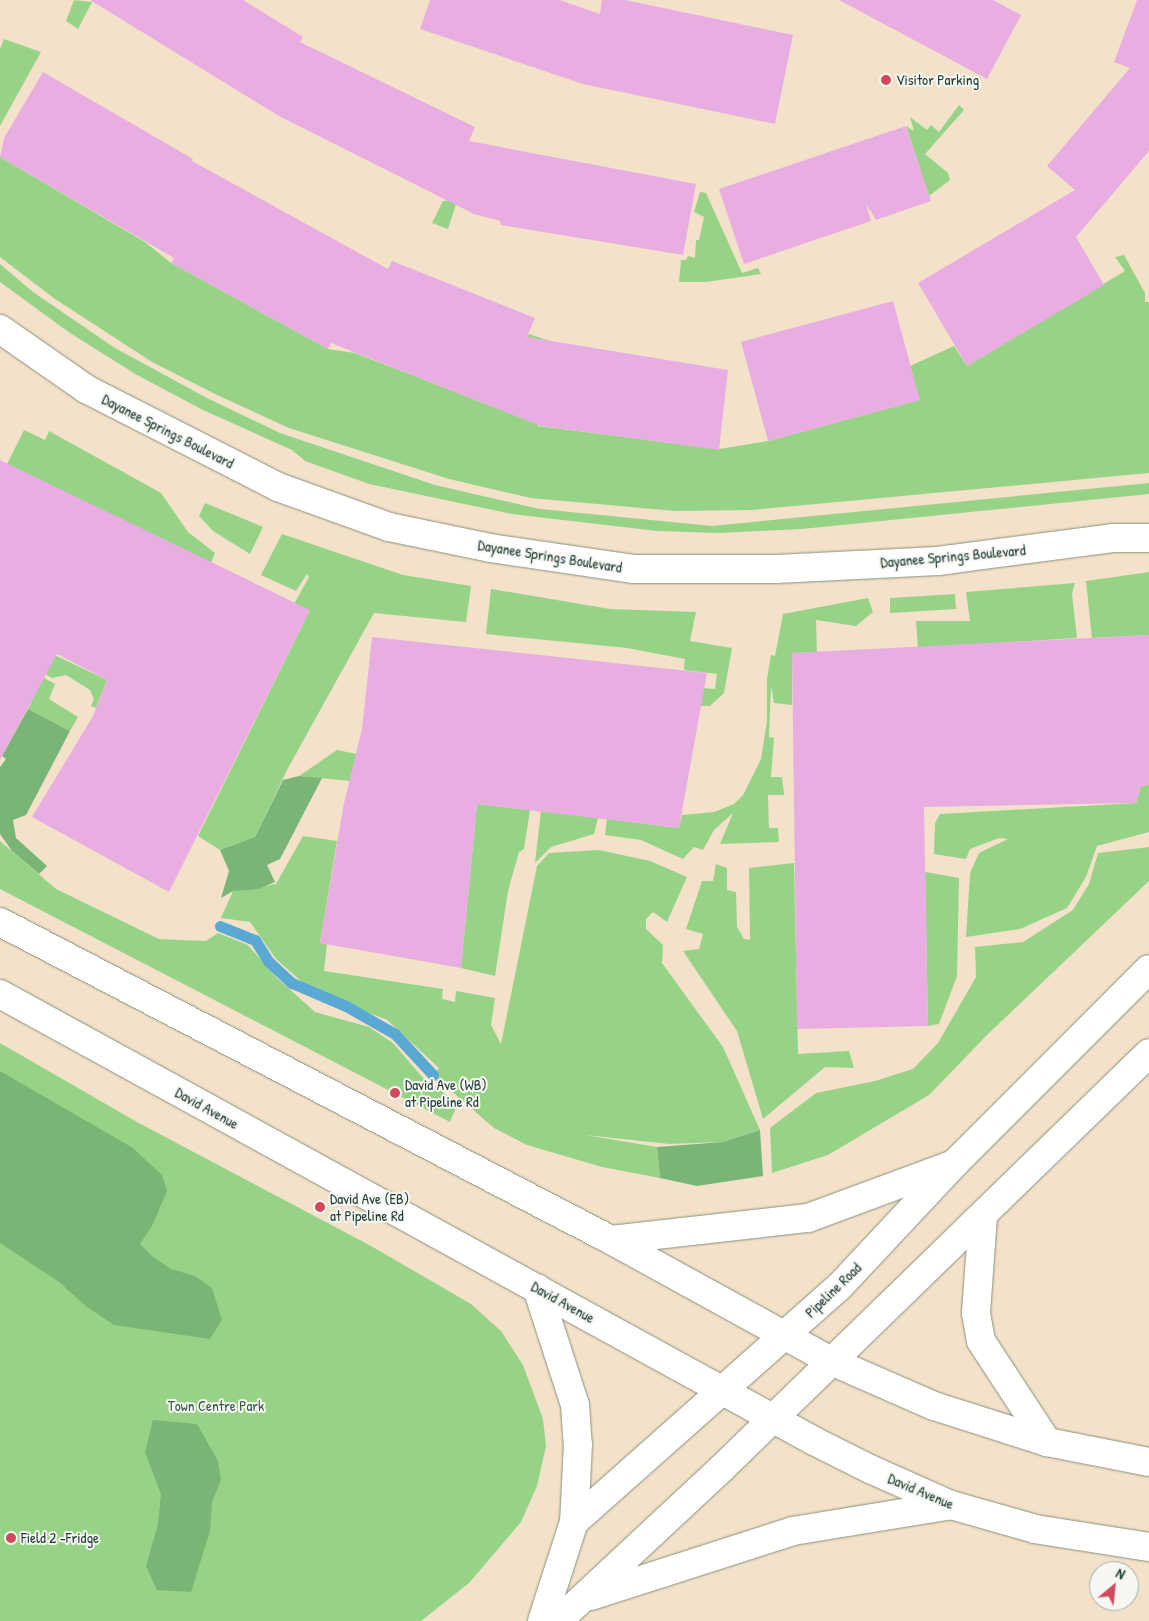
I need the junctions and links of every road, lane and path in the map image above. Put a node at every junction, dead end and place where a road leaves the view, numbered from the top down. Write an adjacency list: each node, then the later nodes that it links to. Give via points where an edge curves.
1 (0, 329): 2 (main road, Dayanee Springs Boulevard, via 86,389 278,487 389,527 490,548 634,569 776,569 938,561 1112,538)
2 (1149, 538)
3 (0, 922): 9 (main road)
4 (1149, 969): 7 (main road, Pipeline Road)
5 (0, 994): 10 (main road, David Avenue)
6 (1149, 1053): 8 (main road)
7 (955, 1163): 9 (main road, via 808,1218); 11 (main road, Pipeline Road, via 839,1287)
8 (983, 1217): 12 (main road); 15 (main road, via 976,1313 981,1340)
9 (611, 1240): 11 (main road)
10 (537, 1288): 13 (main road, David Avenue); 18 (main road, via 575,1405 578,1444)
11 (784, 1336): 12 (main road); 13 (main road, Pipeline Road)
12 (831, 1361): 14 (main road); 15 (main road, via 934,1406)
13 (723, 1390): 14 (main road, David Avenue); 18 (main road, Pipeline Road)
14 (773, 1419): 17 (main road, David Avenue, via 870,1469); 20 (main road)
15 (1047, 1442): 16 (main road)
16 (1149, 1462)
17 (952, 1505): 19 (main road, David Avenue, via 1035,1529); 20 (main road, via 793,1531)
18 (574, 1522): 21 (main road)
19 (1149, 1548)
20 (585, 1598): 22 (main road)
21 (542, 1621)
22 (558, 1621)

